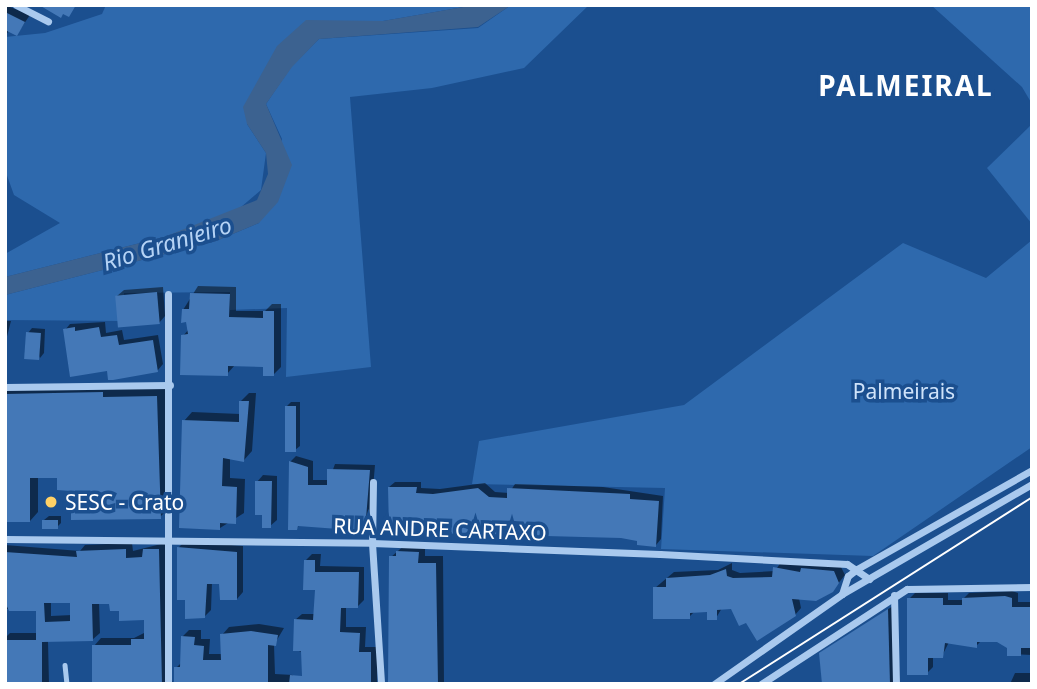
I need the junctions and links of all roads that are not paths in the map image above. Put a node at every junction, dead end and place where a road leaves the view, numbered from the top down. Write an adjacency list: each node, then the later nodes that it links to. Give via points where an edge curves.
1 (16, 5): 2 (street)
2 (48, 21)
3 (168, 294): 4 (street)
4 (170, 385): 5 (street); 10 (street)
5 (5, 387)
6 (1032, 470): 12 (street)
7 (373, 482): 11 (street)
8 (1032, 484): 13 (street)
9 (5, 539): 10 (street, RUA ANDRE CARTAXO)
10 (168, 540): 11 (street, RUA ANDRE CARTAXO); 19 (street)
11 (372, 543): 12 (street, RUA ANDRE CARTAXO, via 847,564); 20 (street)
12 (857, 569): 13 (street, RUA ANDRE CARTAXO); 15 (street, via 848,576)
13 (869, 579): 15 (street)
14 (1032, 587): 16 (street, via 920,587)
15 (842, 594): 21 (street)
16 (894, 595): 22 (street); 23 (street)
17 (65, 665): 18 (lane)
18 (67, 684)
19 (168, 684)
20 (380, 684)
21 (714, 684)
22 (761, 684)
23 (896, 684)

